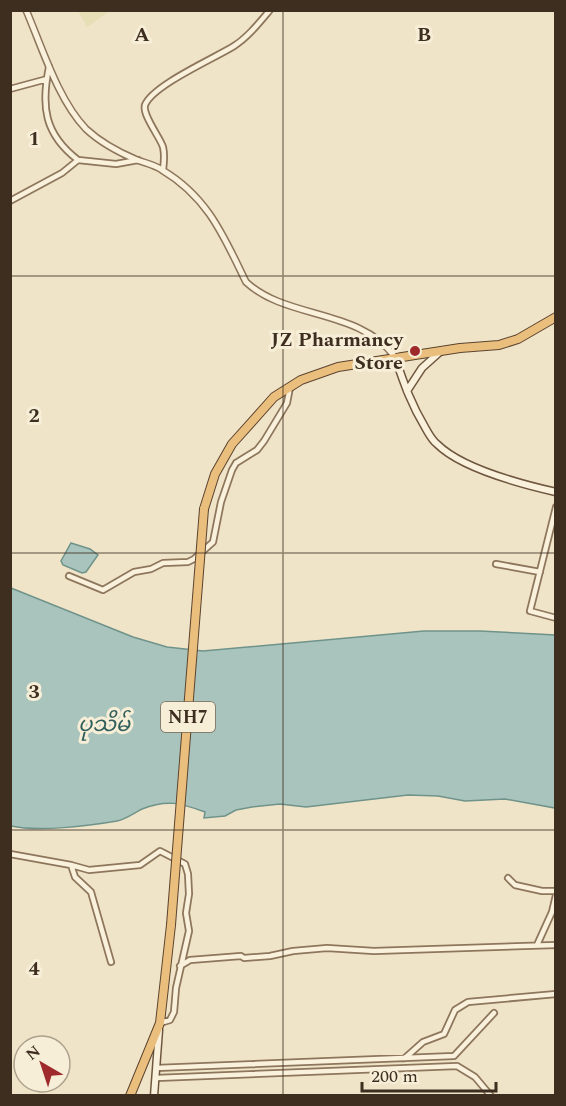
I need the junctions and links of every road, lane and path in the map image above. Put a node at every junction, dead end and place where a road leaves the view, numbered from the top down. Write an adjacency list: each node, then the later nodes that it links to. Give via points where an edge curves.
1 (26, 10): 3 (street)
2 (270, 10): 9 (street, via 234,46 188,70 147,102 146,114 163,145)
3 (50, 64): 4 (street); 5 (street)
4 (46, 81): 5 (street); 6 (street); 7 (street, via 47,118 56,137)
5 (59, 87): 8 (street, via 74,115 96,138)
6 (10, 88)
7 (78, 160): 8 (street, via 116,164); 10 (street)
8 (138, 160): 9 (street)
9 (163, 170): 13 (street, via 194,194 216,222 246,282 254,290 363,330)
10 (10, 201)
11 (555, 317): 12 (highway, NH7, via 518,339 499,345)
12 (441, 351): 13 (highway, NH7); 15 (main road, via 422,368)
13 (395, 357): 14 (highway, NH7, via 338,367); 15 (main road)
14 (290, 387): 20 (street, via 287,403 264,441 232,470 213,542 194,559 134,572 103,590); 33 (highway, NH7, bridge, via 274,397 231,444 215,474 204,509)
15 (407, 391): 16 (main road, via 435,443 450,455 531,487)
16 (555, 492)
17 (555, 507): 19 (street)
18 (496, 564): 19 (street)
19 (540, 572): 21 (street, via 530,611)
20 (69, 576)
21 (555, 618)
22 (10, 854): 23 (street)
23 (71, 865): 29 (street, via 75,877 91,892); 30 (street, via 89,870 140,865 160,851 185,864 189,931)
24 (508, 878): 25 (street, via 515,885)
25 (555, 893): 26 (street)
26 (554, 912): 27 (street)
27 (537, 945): 28 (street); 30 (street, via 385,951 327,948 190,960)
28 (555, 945)
29 (111, 962)
30 (180, 966): 33 (street, via 174,1012 170,1020)
31 (555, 994): 34 (street, via 464,1004 455,1010 444,1034 423,1042)
32 (494, 1013): 34 (street, via 454,1056)
33 (160, 1023): 35 (main road); 37 (highway, NH7)
34 (405, 1058): 35 (street)
35 (156, 1068): 36 (main road)
36 (156, 1078): 38 (main road); 39 (street, via 457,1066 467,1070)
37 (130, 1095)
38 (154, 1095)
39 (491, 1095)

